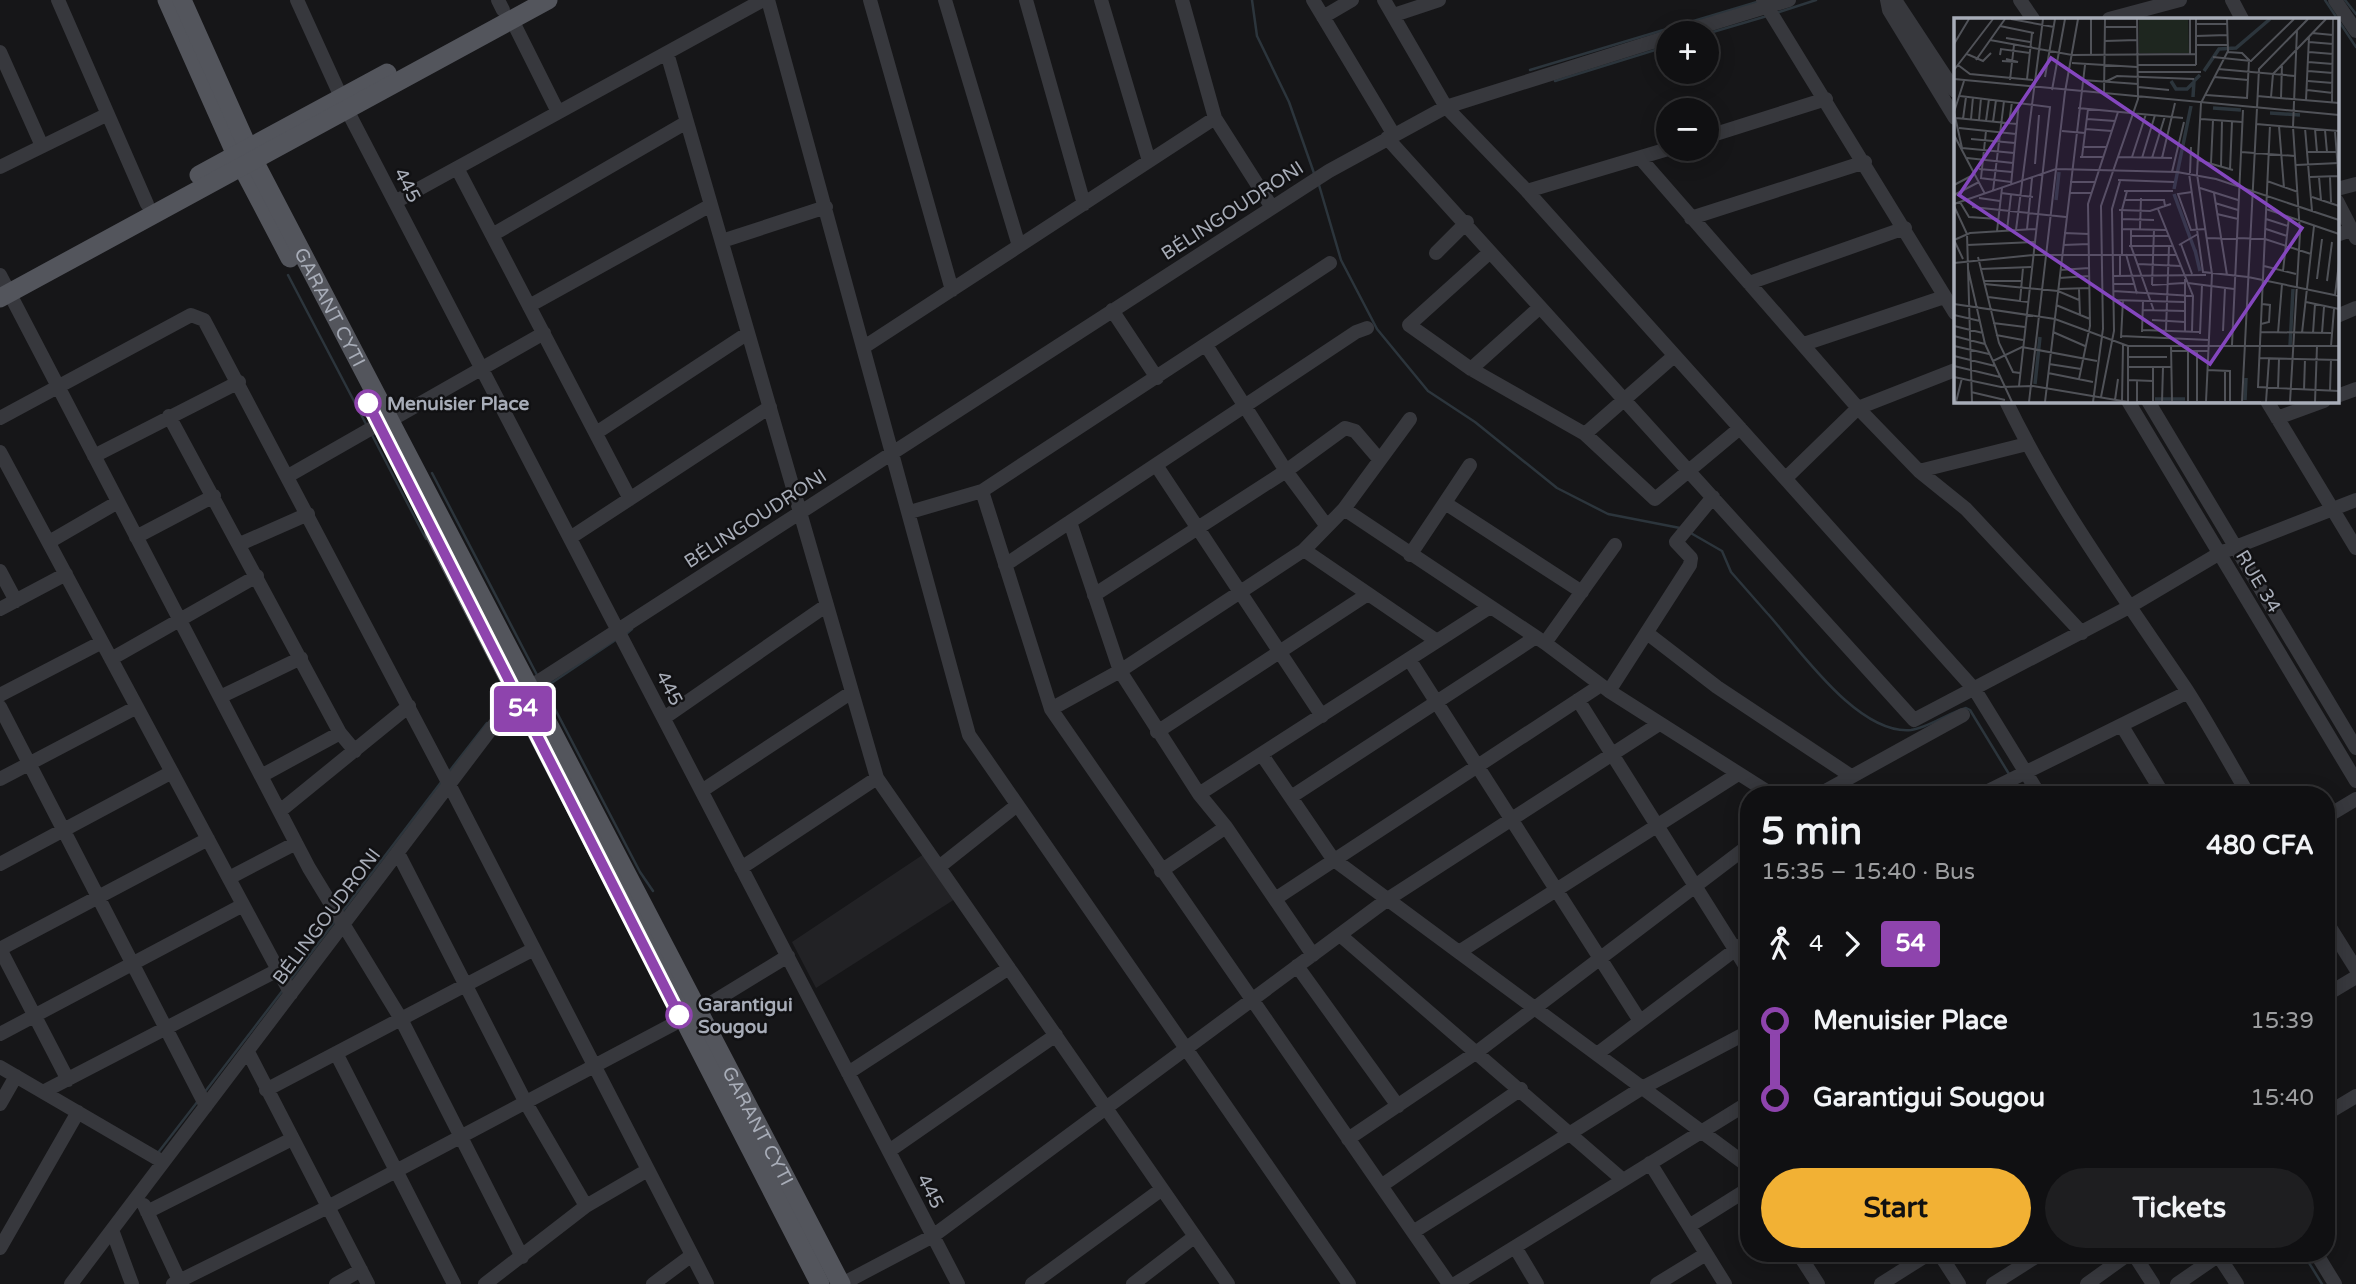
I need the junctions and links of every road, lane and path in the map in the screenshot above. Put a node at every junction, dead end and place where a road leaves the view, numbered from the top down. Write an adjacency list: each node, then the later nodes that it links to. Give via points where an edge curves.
1 (58, 0): 41 (street)
2 (167, 0): 49 (main road)
3 (182, 0): 49 (main road)
4 (520, 0): 25 (main road)
5 (548, 0): 25 (main road)
6 (766, 0): 35 (street); 64 (street)
7 (870, 0): 77 (street)
8 (945, 0): 71 (street)
9 (1026, 0): 61 (street)
10 (1101, 0): 51 (street)
11 (1182, 0): 43 (street)
12 (1313, 0): 27 (street)
13 (1352, 0): 27 (street)
14 (1384, 0): 26 (street)
15 (1439, 0): 26 (street)
16 (1789, 0): 24 (street)
17 (1887, 0): 42 (street)
18 (1895, 0): 36 (street)
19 (2020, 0): 28 (street)
20 (2180, 0): 29 (street)
21 (2232, 0): 30 (street)
22 (2335, 0): 32 (street)
23 (301, 1): 38 (street, 445)
24 (1765, 3): 31 (street); 37 (street)
25 (504, 10): 38 (main road); 40 (street)
26 (1394, 15): 39 (street)
27 (1323, 17): 46 (street)
28 (2032, 18)
29 (2113, 18)
30 (2241, 18)
31 (1715, 21)
32 (2356, 31)
33 (1656, 41): 39 (street, BÉLINGOUDRONI)
34 (0, 52): 47 (street)
35 (667, 53): 40 (street); 44 (street)
36 (1954, 89)
37 (1826, 99): 45 (street); 52 (street)
38 (344, 104): 49 (main road); 58 (street, 445)
39 (1446, 107): 46 (street, BÉLINGOUDRONI); 57 (street)
40 (558, 112): 54 (street)
41 (106, 115): 47 (street); 60 (street)
42 (1954, 116)
43 (1215, 118): 51 (street); 63 (street)
44 (687, 122): 62 (street); 69 (street)
45 (1719, 133)
46 (1390, 136): 63 (street, BÉLINGOUDRONI); 66 (street)
47 (42, 146): 53 (street)
48 (1656, 153): 50 (street)
49 (245, 158): 60 (main road); 76 (main road); 113 (main road, GARANT CYTI)
50 (1640, 158): 57 (street); 65 (street)
51 (1149, 161): 61 (street)
52 (1865, 162): 65 (street); 67 (street)
53 (0, 167)
54 (457, 168): 58 (street); 69 (street)
55 (2356, 184): 56 (street)
56 (2338, 189)
57 (1527, 191): 91 (street)
58 (395, 202): 92 (street, 445)
59 (2338, 203): 68 (street)
60 (147, 204): 76 (main road)
61 (1084, 204): 71 (street)
62 (711, 205): 70 (street); 79 (street)
63 (1271, 206): 82 (street, BÉLINGOUDRONI)
64 (826, 207): 70 (street); 90 (street)
65 (1691, 218): 75 (street)
66 (1466, 222): 72 (street); 73 (street)
67 (1905, 228): 75 (street); 78 (street)
68 (2354, 234)
69 (492, 235): 79 (street)
70 (722, 241): 87 (street)
71 (1019, 246): 77 (street)
72 (1490, 252): 80 (street); 93 (street, via 1409,325)
73 (1436, 253)
74 (1330, 263): 88 (street)
75 (1749, 283): 89 (street)
76 (2, 287): 97 (street)
77 (952, 290): 90 (street)
78 (1944, 297): 83 (street); 89 (street)
79 (529, 306): 86 (street)
80 (1540, 307): 93 (street); 100 (street)
81 (2356, 308): 84 (street)
82 (1112, 310): 95 (street); 118 (street, BÉLINGOUDRONI)
83 (1954, 312)
84 (2338, 316)
85 (1367, 328): 107 (street)
86 (544, 333): 92 (street); 115 (street)
87 (748, 333): 106 (street); 115 (street)
88 (1206, 345): 95 (street); 107 (street)
89 (1804, 345): 108 (street)
90 (864, 347): 118 (street)
91 (1674, 356): 100 (street); 114 (street)
92 (481, 368): 113 (street); 145 (street, 445)
93 (1471, 369): 116 (street)
94 (1954, 370): 108 (street)
95 (1157, 378): 129 (street)
96 (239, 382): 97 (street, via 204,320 191,315); 109 (street); 127 (street)
97 (58, 387): 110 (street); 120 (street)
98 (2356, 389): 99 (street)
99 (2338, 396)
100 (1624, 400): 116 (street); 124 (street)
101 (2006, 402): 117 (street)
102 (2129, 402): 152 (street, RUE 34)
103 (2149, 402): 149 (street, RUE 34)
104 (2268, 402): 111 (street)
105 (2321, 402): 111 (street)
106 (769, 407): 132 (street); 137 (street)
107 (1244, 407): 122 (street); 125 (street)
108 (1858, 408): 126 (street); 128 (street)
109 (169, 416): 120 (street); 130 (street)
110 (0, 418)
111 (2277, 418): 138 (street)
112 (1410, 419): 121 (street)
113 (385, 422): 127 (street); 181 (main road, GARANT CYTI)
114 (1740, 428): 124 (street); 128 (street)
115 (596, 433): 132 (street)
116 (1585, 434): 124 (street, via 1655,499)
117 (2026, 444): 126 (street); 165 (street)
118 (894, 451): 137 (street, BÉLINGOUDRONI); 139 (street)
119 (0, 452): 146 (street)
120 (94, 456): 134 (street)
121 (1379, 459): 125 (street, via 1355,430 1345,428); 136 (street)
122 (1156, 465): 141 (street); 143 (street)
123 (1470, 465): 135 (street)
124 (1690, 470): 131 (street)
125 (1286, 471): 142 (street); 143 (street)
126 (1919, 471): 170 (street, via 1966,509)
127 (288, 475): 140 (street)
128 (1786, 478): 180 (street)
129 (982, 491): 139 (street); 154 (street)
130 (214, 496): 144 (street); 147 (street)
131 (1713, 497): 169 (street, via 1676,542 1691,558 1690,565); 180 (street, via 1914,720)
132 (630, 499): 145 (street)
133 (2356, 500): 138 (street)
134 (118, 502): 144 (street); 146 (street)
135 (1445, 503): 153 (street); 159 (street)
136 (1344, 509): 142 (street); 153 (street)
137 (800, 511): 163 (street); 168 (street, BÉLINGOUDRONI)
138 (2331, 511): 149 (street); 150 (street)
139 (910, 512): 224 (street, via 969,735)
140 (308, 514): 147 (street); 188 (street)
141 (1070, 522): 154 (street); 161 (street)
142 (1326, 525): 151 (street)
143 (1198, 528): 158 (street); 161 (street)
144 (136, 537): 167 (street)
145 (570, 538): 168 (street, 445)
146 (49, 542): 156 (street)
147 (240, 544): 157 (street)
148 (1615, 545): 159 (street)
149 (2236, 547): 152 (street); 199 (street, RUE 34)
150 (2356, 548)
151 (1304, 550): 158 (street); 160 (street)
152 (2220, 552): 165 (street); 212 (street, RUE 34)
153 (1410, 555): 164 (street)
154 (1005, 565): 191 (street)
155 (0, 570): 162 (street)
156 (66, 574): 162 (street); 172 (street)
157 (257, 576): 167 (street); 175 (street)
158 (1240, 592): 174 (street); 178 (street)
159 (1582, 592): 171 (street)
160 (1368, 594): 173 (street); 174 (street)
161 (1094, 595): 178 (street)
162 (16, 600): 166 (street)
163 (827, 605): 182 (street); 194 (street)
164 (1489, 607): 171 (street); 173 (street)
165 (2129, 607): 170 (street); 183 (street)
166 (0, 609)
167 (179, 618): 176 (street); 185 (street)
168 (618, 630): 181 (street, BÉLINGOUDRONI); 194 (street, 445)
169 (1647, 633): 179 (street); 208 (street, via 1717,687)
170 (2082, 633): 180 (street)
171 (1541, 640): 179 (street); 187 (street)
172 (102, 642): 176 (street); 184 (street)
173 (1437, 642): 177 (street)
174 (1280, 652): 192 (street); 197 (street)
175 (301, 658): 185 (street); 198 (street)
176 (111, 659): 190 (street)
177 (1409, 659): 187 (street); 192 (street)
178 (1120, 671): 191 (street); 197 (street)
179 (1605, 688): 186 (street); 195 (street)
180 (1975, 690): 209 (street)
181 (522, 692): 213 (street, BÉLINGOUDRONI); 270 (main road, GARANT CYTI)
182 (852, 692): 210 (street); 220 (street)
183 (2188, 692): 196 (street); 219 (street)
184 (0, 695)
185 (220, 697): 207 (street)
186 (1578, 701): 202 (street); 204 (street)
187 (1437, 702): 204 (street); 222 (street)
188 (409, 706): 200 (street); 213 (street)
189 (0, 707): 203 (street)
190 (137, 707): 203 (street); 205 (street)
191 (1051, 709): 239 (street)
192 (1322, 716): 201 (street)
193 (1963, 716): 208 (street)
194 (664, 718): 220 (street, 445)
195 (1659, 724): 202 (street); 206 (street)
196 (2122, 726): 209 (street); 218 (street)
197 (1157, 732): 221 (street)
198 (340, 733): 200 (street); 207 (street)
199 (2356, 748)
200 (355, 751): 225 (street)
201 (1262, 755): 221 (street); 222 (street)
202 (1612, 755): 227 (street); 228 (street)
203 (29, 764): 211 (street); 230 (street)
204 (1477, 766): 227 (street); 235 (street)
205 (172, 772): 230 (street); 231 (street)
206 (1738, 774): 214 (street); 228 (street)
207 (261, 776): 225 (street)
208 (1851, 776): 215 (street)
209 (2016, 776): 216 (street); 217 (street)
210 (877, 778): 237 (street); 238 (street)
211 (0, 779)
212 (2356, 780)
213 (450, 786): 234 (street, BÉLINGOUDRONI); 252 (street)
214 (1758, 786)
215 (1834, 786)
216 (1997, 786)
217 (2029, 786)
218 (2159, 786)
219 (2243, 786)
220 (704, 790): 238 (street, 445)
221 (1199, 794): 229 (street)
222 (1291, 797): 235 (street)
223 (2356, 799): 226 (street)
224 (1016, 806): 237 (street); 278 (street)
225 (280, 811): 232 (street)
226 (2335, 812)
227 (1512, 820): 242 (street); 245 (street)
228 (1657, 826): 241 (street); 242 (street)
229 (1226, 827): 239 (street); 244 (street)
230 (64, 831): 236 (street); 243 (street)
231 (208, 839): 240 (street); 243 (street)
232 (296, 843): 240 (street); 247 (street)
233 (1740, 852): 241 (street)
234 (398, 853): 247 (street, BÉLINGOUDRONI); 265 (street)
235 (1333, 859): 244 (street); 245 (street)
236 (0, 864)
237 (939, 867): 261 (street)
238 (741, 868): 256 (street, 445)
239 (1161, 871): 268 (street)
240 (229, 878): 246 (street)
241 (1695, 886): 253 (street); 258 (street)
242 (1556, 890): 254 (street); 258 (street)
243 (98, 897): 251 (street); 259 (street)
244 (1275, 900): 255 (street)
245 (1388, 900): 248 (street); 254 (street)
246 (243, 905): 259 (street); 263 (street)
247 (345, 923): 267 (street, BÉLINGOUDRONI); 272 (street)
248 (1340, 935): 255 (street); 280 (street)
249 (2335, 935): 262 (street)
250 (1740, 946): 253 (street)
251 (0, 949): 271 (street)
252 (534, 949): 265 (street); 284 (street)
253 (1735, 950): 257 (street); 273 (street)
254 (1459, 952): 269 (street)
255 (1313, 955): 260 (street)
256 (788, 956): 270 (street); 285 (street, 445)
257 (1740, 958)
258 (1600, 959): 269 (street); 273 (street)
259 (132, 965): 271 (street); 274 (street)
260 (1297, 966): 268 (street); 296 (street)
261 (1009, 968): 276 (street); 285 (street)
262 (2356, 969)
263 (278, 970): 267 (street); 274 (street)
264 (2356, 977): 266 (street)
265 (466, 985): 272 (street); 293 (street)
266 (2335, 990)
267 (291, 994): 279 (street, BÉLINGOUDRONI)
268 (1252, 1000): 278 (street); 305 (street)
269 (1534, 1009): 280 (street); 282 (street)
270 (690, 1016): 284 (street); 350 (main road, GARANT CYTI); 351 (main road, GARANT CYTI)
271 (35, 1017): 275 (street); 287 (street)
272 (401, 1019): 281 (street); 303 (street)
273 (1640, 1021): 282 (street)
274 (165, 1029): 287 (street); 295 (street)
275 (0, 1034)
276 (1056, 1035): 298 (street); 306 (street)
277 (1740, 1036): 288 (street)
278 (1185, 1049): 298 (street); 356 (street)
279 (247, 1052): 290 (street); 295 (street, BÉLINGOUDRONI)
280 (1478, 1052): 289 (street); 296 (street)
281 (336, 1053): 290 (street); 310 (street)
282 (1597, 1054): 288 (street)
283 (0, 1067): 286 (street)
284 (593, 1067): 293 (street); 311 (street)
285 (848, 1073): 306 (street, 445)
286 (16, 1076): 291 (street); 294 (street)
287 (68, 1080): 291 (street)
288 (1642, 1088): 301 (street); 302 (street)
289 (1521, 1089): 302 (street); 313 (street)
290 (266, 1090): 304 (street)
291 (43, 1092): 300 (street)
292 (2356, 1096): 299 (street)
293 (526, 1102): 303 (street); 317 (street)
294 (0, 1104)
295 (206, 1106): 308 (street, BÉLINGOUDRONI)
296 (1398, 1106): 305 (street)
297 (1740, 1107): 301 (street)
298 (1106, 1108): 314 (street); 323 (street)
299 (2335, 1109)
300 (78, 1112): 308 (street); 326 (street)
301 (1702, 1132): 307 (street); 309 (street)
302 (1569, 1133): 312 (street); 322 (street)
303 (461, 1137): 310 (street); 329 (street)
304 (292, 1139): 318 (street); 319 (street)
305 (1348, 1139): 313 (street)
306 (889, 1151): 323 (street, 445)
307 (1740, 1160)
308 (163, 1162): 316 (street, BÉLINGOUDRONI)
309 (1650, 1163): 312 (street); 320 (street)
310 (396, 1171): 318 (street); 346 (street)
311 (646, 1171): 317 (street); 328 (street)
312 (1623, 1180): 325 (street)
313 (1381, 1186): 322 (street)
314 (1162, 1189): 324 (street); 353 (street)
315 (1740, 1194): 320 (street)
316 (139, 1195): 319 (street); 321 (street, BÉLINGOUDRONI)
317 (586, 1206): 329 (street)
318 (328, 1207): 339 (street); 340 (street)
319 (147, 1212): 341 (street)
320 (1689, 1226): 327 (street)
321 (112, 1230): 342 (street, BÉLINGOUDRONI); 343 (street)
322 (1413, 1232): 357 (street)
323 (933, 1236): 351 (street); 352 (street, 445)
324 (1194, 1237): 354 (street); 355 (street)
325 (1515, 1247): 357 (street); 358 (street)
326 (0, 1248)
327 (1706, 1254): 359 (street); 360 (street)
328 (692, 1255): 348 (street); 349 (street)
329 (522, 1257): 347 (street)
330 (1804, 1262): 361 (street)
331 (1916, 1262): 362 (street)
332 (1939, 1262): 363 (street)
333 (2028, 1262): 364 (street)
334 (2118, 1262): 365 (street)
335 (2137, 1262): 366 (street)
336 (2209, 1262): 367 (street)
337 (2225, 1262): 368 (street)
338 (2322, 1262): 369 (street)
339 (361, 1270): 344 (street); 345 (street)
340 (198, 1279): 341 (street)
341 (176, 1282)
342 (71, 1284)
343 (132, 1284)
344 (336, 1284)
345 (368, 1284)
346 (454, 1284)
347 (485, 1284)
348 (653, 1284)
349 (706, 1284)
350 (820, 1284)
351 (842, 1284)
352 (958, 1284)
353 (1032, 1284)
354 (1133, 1284)
355 (1228, 1284)
356 (1349, 1284)
357 (1452, 1284)
358 (1537, 1284)
359 (1657, 1284)
360 (1725, 1284)
361 (1818, 1284)
362 (1881, 1284)
363 (1959, 1284)
364 (1993, 1284)
365 (2087, 1284)
366 (2153, 1284)
367 (2177, 1284)
368 (2238, 1284)
369 (2335, 1284)

